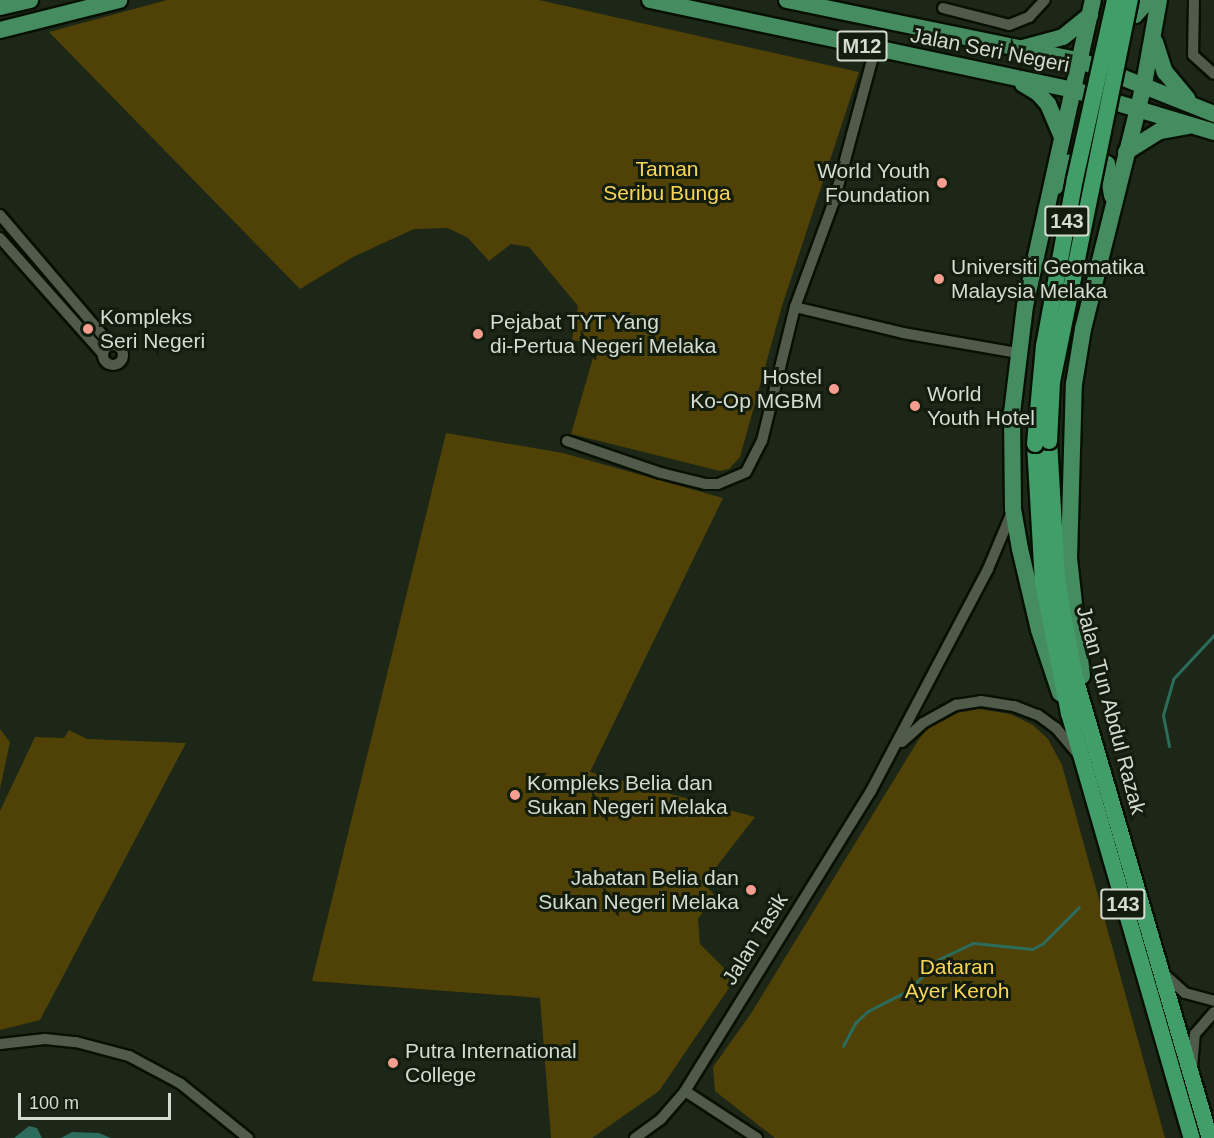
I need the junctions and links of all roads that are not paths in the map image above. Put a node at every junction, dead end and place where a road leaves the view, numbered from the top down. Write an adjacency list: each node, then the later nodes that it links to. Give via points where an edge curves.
1 (30, 0): 12 (main road)
2 (119, 0): 15 (main road)
3 (650, 0): 19 (main road, Jalan Seri Negeri / M12)
4 (787, 0): 20 (main road, Jalan Seri Negeri / M12)
5 (1044, 0): 13 (street, via 1029,17 1009,25)
6 (1102, 0): 9 (main road, via 1106,10 1120,17 1135,15)
7 (1115, 0): 44 (highway, Jalan Tun Abdul Razak / 143, bridge, via 1075,179 1046,335)
8 (1130, 0): 44 (highway, Jalan Tun Abdul Razak / 143, bridge)
9 (1149, 0)
10 (1159, 0): 18 (main road)
11 (1194, 0): 22 (street, via 1193,55)
12 (0, 7)
13 (943, 8)
14 (1092, 8): 20 (main road, via 1063,37); 21 (main road)
15 (35, 21): 16 (main road); 17 (main road)
16 (0, 30)
17 (0, 35)
18 (1154, 39): 24 (main road); 26 (main road, via 1165,72)
19 (875, 49): 23 (main road, Jalan Seri Negeri / M12); 39 (street, via 834,201)
20 (1019, 49): 21 (main road, Jalan Seri Negeri / M12)
21 (1081, 61): 24 (main road, M12); 25 (main road)
22 (1214, 74)
23 (1016, 80): 25 (main road, Jalan Seri Negeri / M12); 31 (main road, via 1043,98)
24 (1144, 84): 26 (main road, M12); 27 (main road)
25 (1074, 90): 27 (main road, M12); 31 (main road)
26 (1193, 104): 28 (main road, M12)
27 (1137, 108): 29 (main road, M12); 32 (main road)
28 (1214, 114)
29 (1198, 126): 30 (main road, M12); 32 (main road, via 1160,131)
30 (1214, 132)
31 (1062, 137): 33 (main road)
32 (1126, 152): 34 (main road)
33 (1047, 201): 34 (main road, via 1069,163 1089,157 1107,164); 41 (main road)
34 (1113, 208): 46 (main road, via 1074,384 1069,558)
35 (0, 215): 36 (street)
36 (16, 235): 38 (street); 40 (street)
37 (0, 238): 38 (street)
38 (10, 248): 42 (street)
39 (795, 307): 41 (street, via 903,333); 43 (street, via 762,441 746,472 718,484 705,484)
40 (111, 345): 42 (street); 42 (street, via 122,350 119,362 110,364)
41 (1018, 353): 45 (main road, via 1012,413)
42 (103, 354)
43 (567, 441)
44 (1042, 443): 46 (highway, Jalan Tun Abdul Razak / 143)
45 (1013, 509): 46 (main road, via 1039,630); 47 (street, Jalan Tasik, via 988,569)
46 (1076, 709): 48 (highway, Jalan Tun Abdul Razak / 143); 49 (highway, Jalan Tun Abdul Razak / 143)
47 (895, 749): 48 (street, Jalan Tasik, via 923,723 957,705 981,701 1014,706 1038,715); 54 (street, Jalan Tasik)
48 (1079, 754): 58 (highway, Jalan Tun Abdul Razak / 143)
49 (1160, 970): 50 (street, via 1185,993); 53 (highway, Jalan Tun Abdul Razak / 143)
50 (1214, 1001)
51 (1214, 1012): 53 (street, via 1196,1034)
52 (0, 1044): 55 (street, via 45,1039 129,1056 181,1084)
53 (1192, 1076): 59 (highway, Jalan Tun Abdul Razak / 143)
54 (685, 1091): 56 (street, Jalan Tasik, via 661,1119); 57 (street)
55 (248, 1138)
56 (635, 1138)
57 (757, 1138)
58 (1192, 1138)
59 (1210, 1138)

